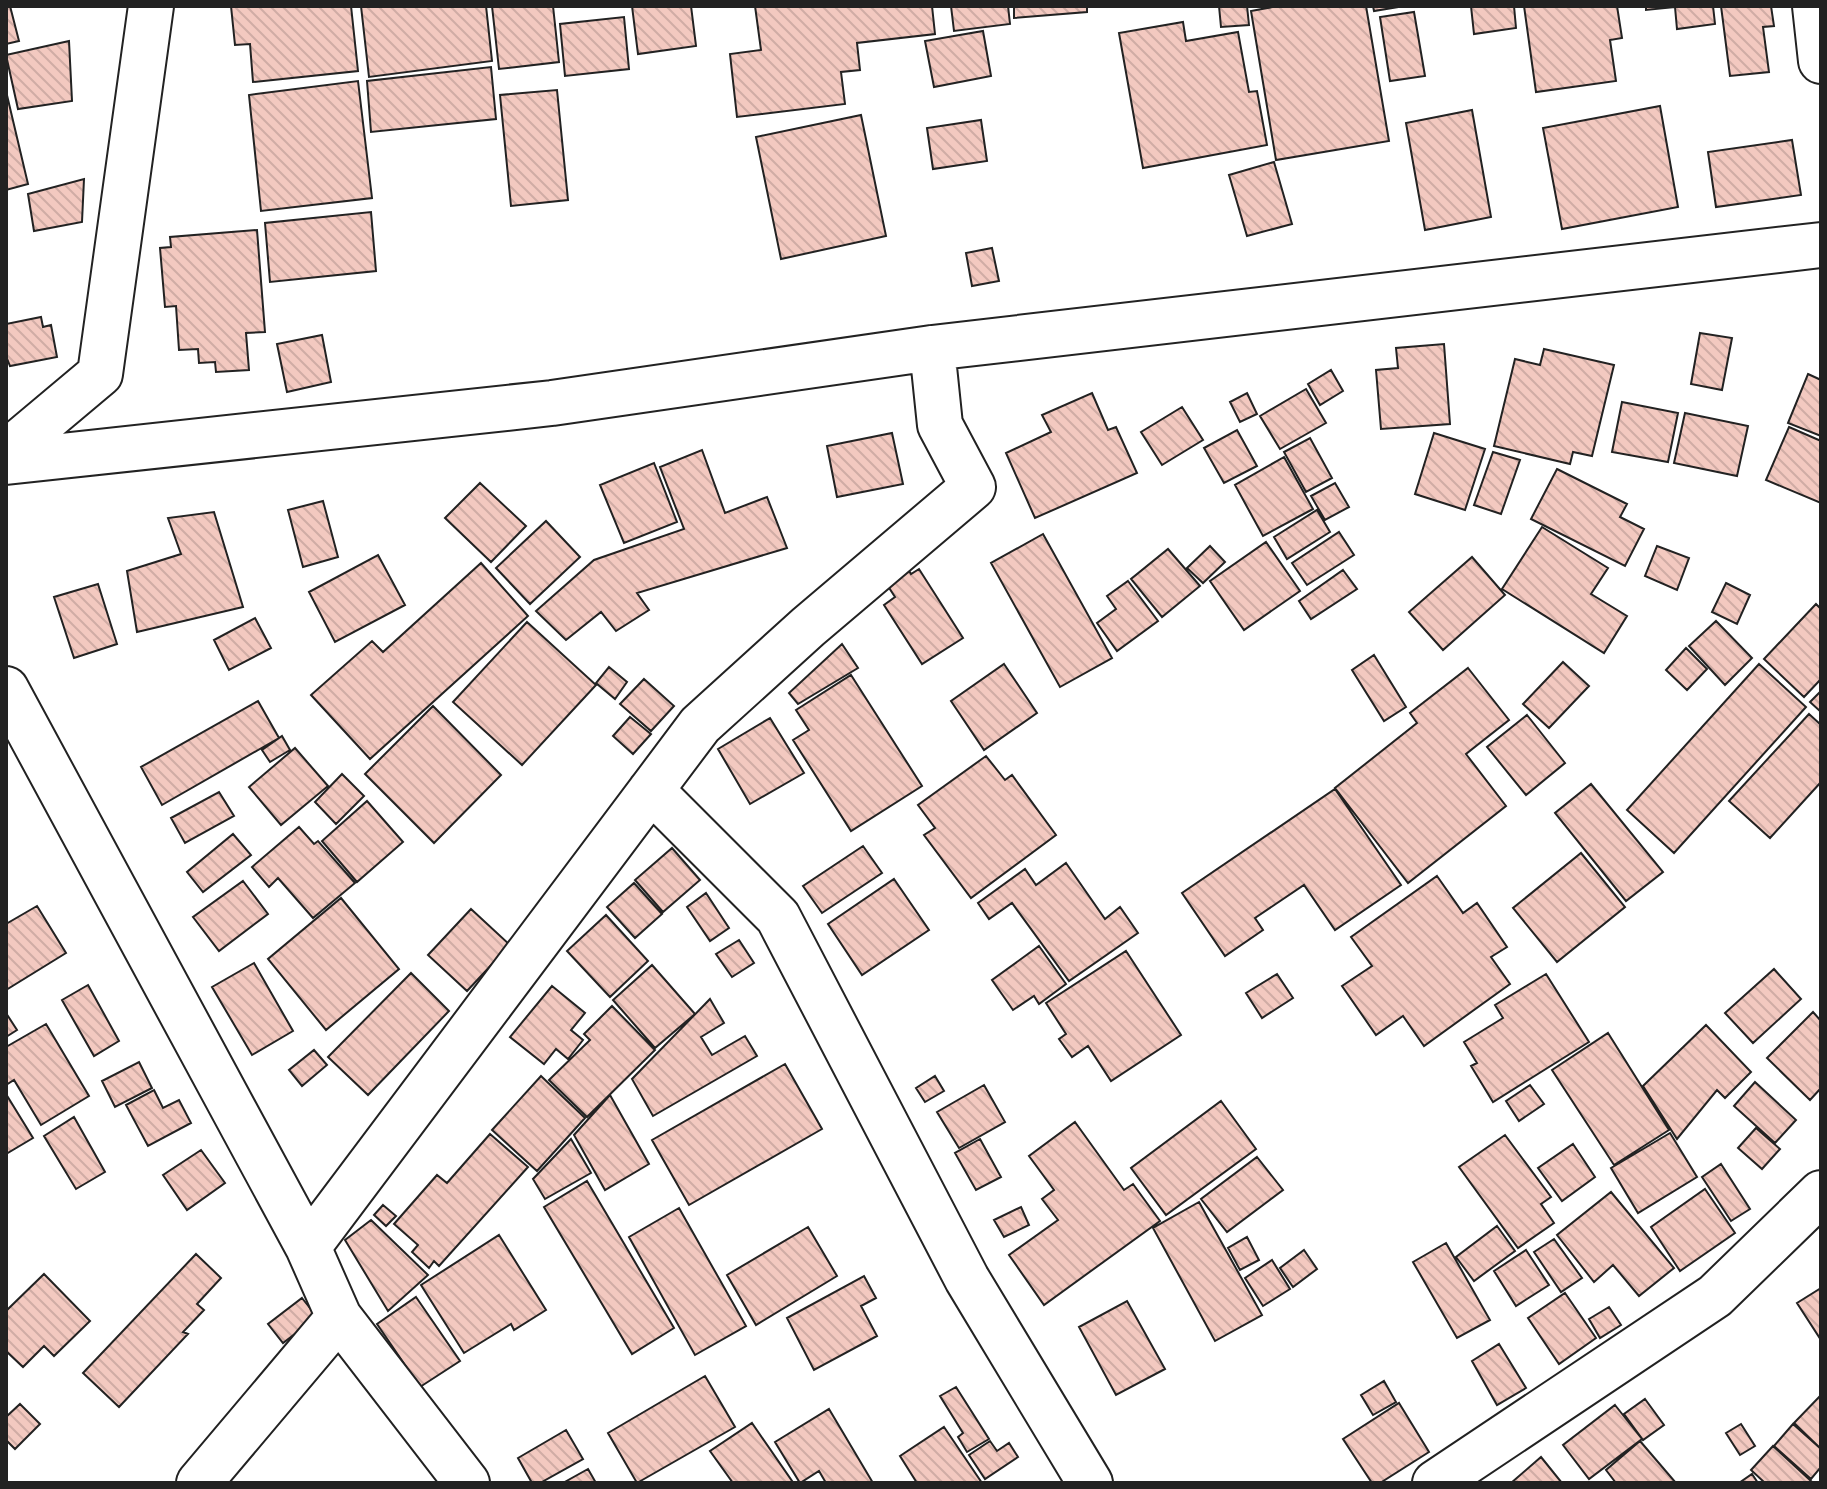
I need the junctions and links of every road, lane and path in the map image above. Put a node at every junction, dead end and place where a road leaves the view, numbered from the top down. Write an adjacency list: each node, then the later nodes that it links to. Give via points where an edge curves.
1 (151, 6): 6 (street, via 100,374)
2 (1815, 6): 3 (street)
3 (1821, 61)
4 (1821, 245): 5 (street)
5 (932, 348): 7 (street, via 552,403); 9 (street, via 940,425 973,487 700,725)
6 (6, 453)
7 (6, 462)
8 (6, 689): 11 (street)
9 (651, 790): 11 (street); 15 (street, via 778,917 967,1279)
10 (1821, 1193): 16 (street, via 1715,1296)
11 (308, 1247): 12 (street)
12 (339, 1317): 13 (street); 14 (street)
13 (199, 1483)
14 (467, 1483)
15 (1090, 1483)
16 (1435, 1483)

